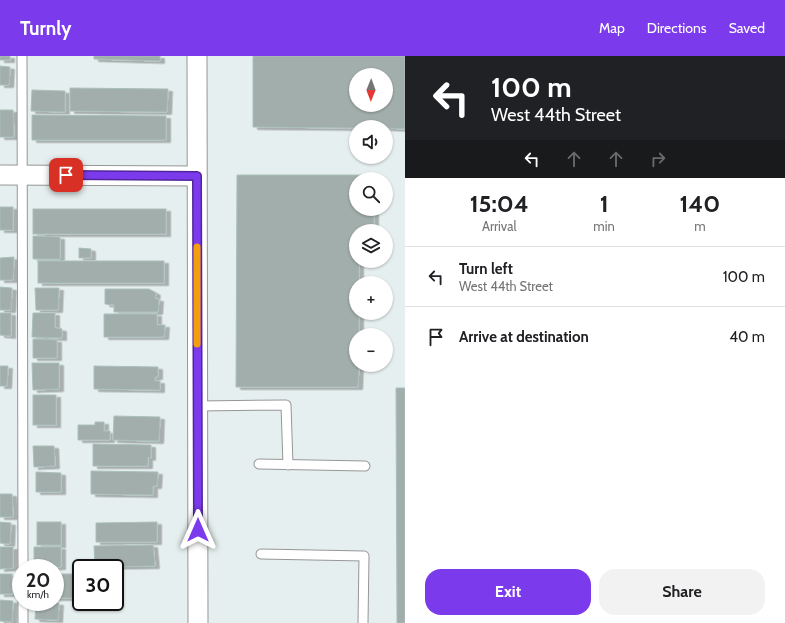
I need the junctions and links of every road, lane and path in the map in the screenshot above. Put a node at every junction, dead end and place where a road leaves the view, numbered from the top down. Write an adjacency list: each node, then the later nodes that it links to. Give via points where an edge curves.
1 (22, 56): 4 (lane)
2 (197, 56): 5 (street)
3 (0, 175): 4 (street)
4 (22, 175): 5 (street); 11 (lane)
5 (197, 176): 6 (street)
6 (198, 406): 8 (lane, via 286,405); 14 (street)
7 (259, 464): 8 (lane)
8 (288, 465): 9 (lane)
9 (365, 466)
10 (261, 554): 15 (lane, via 364,556)
11 (23, 559)
12 (23, 611): 13 (lane)
13 (23, 623)
14 (198, 623)
15 (363, 623)

